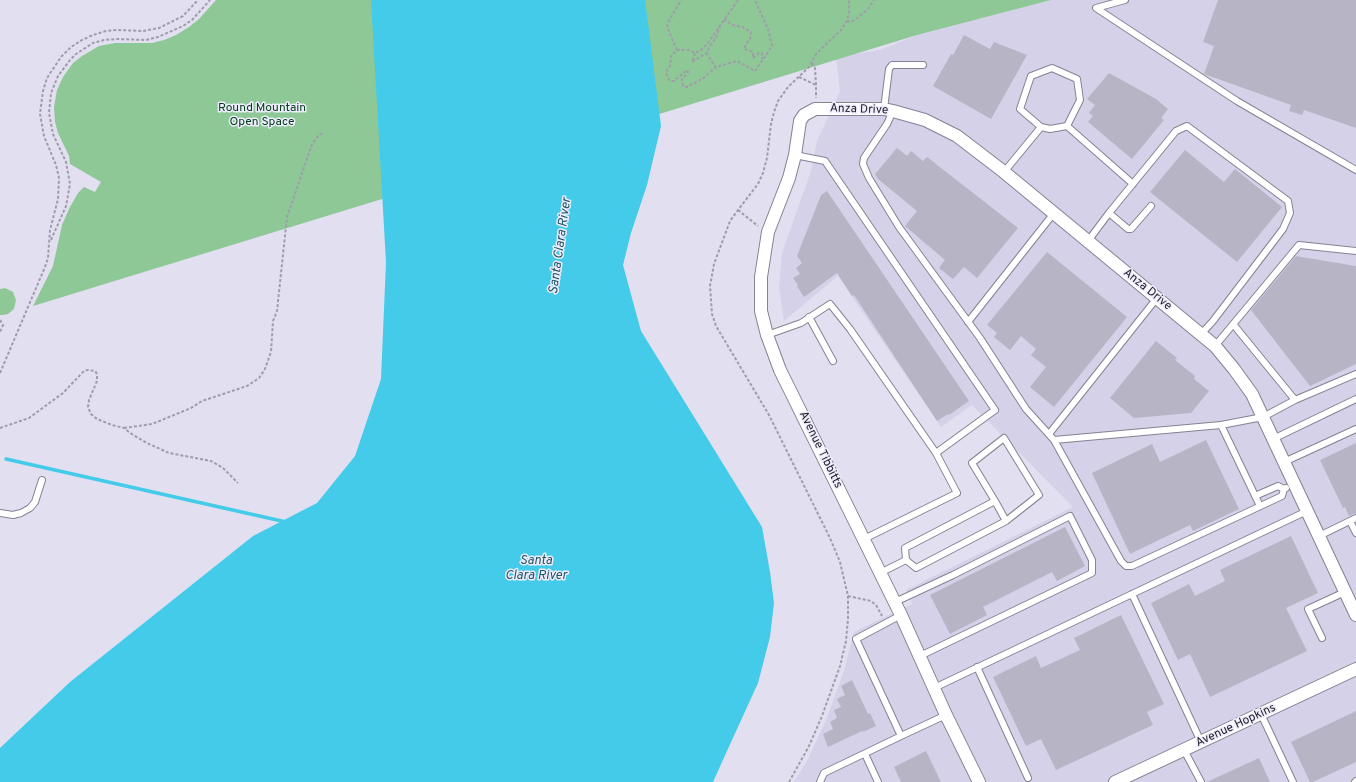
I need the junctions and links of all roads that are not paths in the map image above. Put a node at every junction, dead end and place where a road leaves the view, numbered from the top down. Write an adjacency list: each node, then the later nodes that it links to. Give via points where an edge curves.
1 (1125, 0): 8 (lane, via 1096,8 1237,101)
2 (923, 65): 4 (lane, via 892,65 889,69)
3 (815, 109): 4 (street, Anza Drive); 7 (street, Avenue Tibbitts, via 804,114 800,121)
4 (888, 110): 9 (street, Anza Drive, via 925,120 957,136); 18 (lane, via 887,124 864,158 863,164 899,227)
5 (1066, 126): 6 (lane, via 1050,129); 6 (lane, via 1080,100 1077,79 1052,68 1031,76 1020,109); 10 (lane)
6 (1041, 127): 9 (lane)
7 (795, 155): 21 (street, Avenue Tibbitts, via 768,232 761,277 761,311); 33 (lane, via 825,161 995,410)
8 (1356, 170)
9 (1004, 172): 12 (street, Anza Drive)
10 (1133, 184): 13 (lane); 20 (lane, via 1176,131 1187,126 1288,201 1290,213 1283,229)
11 (1151, 206): 13 (lane, via 1131,229)
12 (1054, 213): 14 (street, Anza Drive); 18 (lane)
13 (1108, 213): 14 (lane)
14 (1088, 242): 16 (street, Anza Drive)
15 (1356, 251): 19 (lane, via 1299,245)
16 (1157, 298): 20 (street, Anza Drive); 30 (lane)
17 (809, 317): 21 (lane, via 801,323); 23 (lane); 33 (lane, via 830,304)
18 (968, 322): 30 (lane, via 1026,409)
19 (1233, 324): 22 (lane); 26 (lane)
20 (1202, 334): 22 (street, Anza Drive)
21 (767, 335): 46 (street, Avenue Tibbitts, via 780,370)
22 (1215, 346): 27 (street, Anza Drive, via 1252,394)
23 (832, 361)
24 (1356, 374): 26 (lane)
25 (1356, 399): 31 (lane)
26 (1295, 400): 27 (lane)
27 (1263, 417): 28 (lane); 31 (street, Anza Drive)
28 (1221, 425): 32 (lane); 37 (lane)
29 (1356, 429): 34 (lane)
30 (1049, 434): 32 (lane)
31 (1273, 439): 34 (street, Anza Drive)
32 (1054, 440): 39 (lane, via 1126,566 1132,566)
33 (936, 453): 46 (lane, via 957,493)
34 (1284, 462): 36 (street, Anza Drive)
35 (42, 480): 41 (lane, via 35,502 30,508 13,515)
36 (1290, 487): 37 (lane, via 1278,486); 39 (lane, via 1282,496); 40 (street, Anza Drive)
37 (1255, 496): 39 (lane)
38 (995, 501): 43 (lane); 43 (lane, via 972,464 1004,438 1040,495); 47 (lane, via 905,548)
39 (1260, 506)
40 (1307, 511): 45 (street, Anza Drive); 50 (lane)
41 (0, 513)
42 (1353, 520): 44 (lane); 45 (lane)
43 (1006, 521): 47 (lane, via 916,568)
44 (1356, 533)
45 (1319, 536): 49 (street, Anza Drive)
46 (864, 538): 48 (street, Avenue Tibbitts)
47 (906, 560): 48 (lane)
48 (880, 573): 51 (street, Avenue Tibbitts)
49 (1345, 592): 53 (street, Anza Drive); 54 (lane, via 1308,609)
50 (1132, 594): 56 (lane); 62 (lane)
51 (895, 602): 52 (street, Avenue Tibbitts); 55 (lane, via 1070,516 1092,560 1092,573)
52 (901, 615): 55 (street, Avenue Tibbitts); 61 (lane, via 856,639)
53 (1356, 615)
54 (1322, 638)
55 (920, 656): 58 (street, Avenue Tibbitts)
56 (977, 668): 58 (lane); 65 (lane)
57 (1356, 670): 59 (street, Avenue Hopkins)
58 (934, 688): 60 (street, Avenue Tibbitts)
59 (1261, 714): 62 (street, Avenue Hopkins); 71 (lane)
60 (946, 715): 61 (lane); 68 (street, Avenue Tibbitts)
61 (901, 736): 64 (lane)
62 (1201, 742): 63 (street, Avenue Hopkins)
63 (1184, 750): 69 (street, Avenue Hopkins); 70 (lane)
64 (865, 754): 66 (lane, via 824,773); 67 (lane)
65 (1028, 778)
66 (820, 782)
67 (878, 782)
68 (978, 782)
69 (1115, 782)
70 (1201, 782)
71 (1293, 782)

